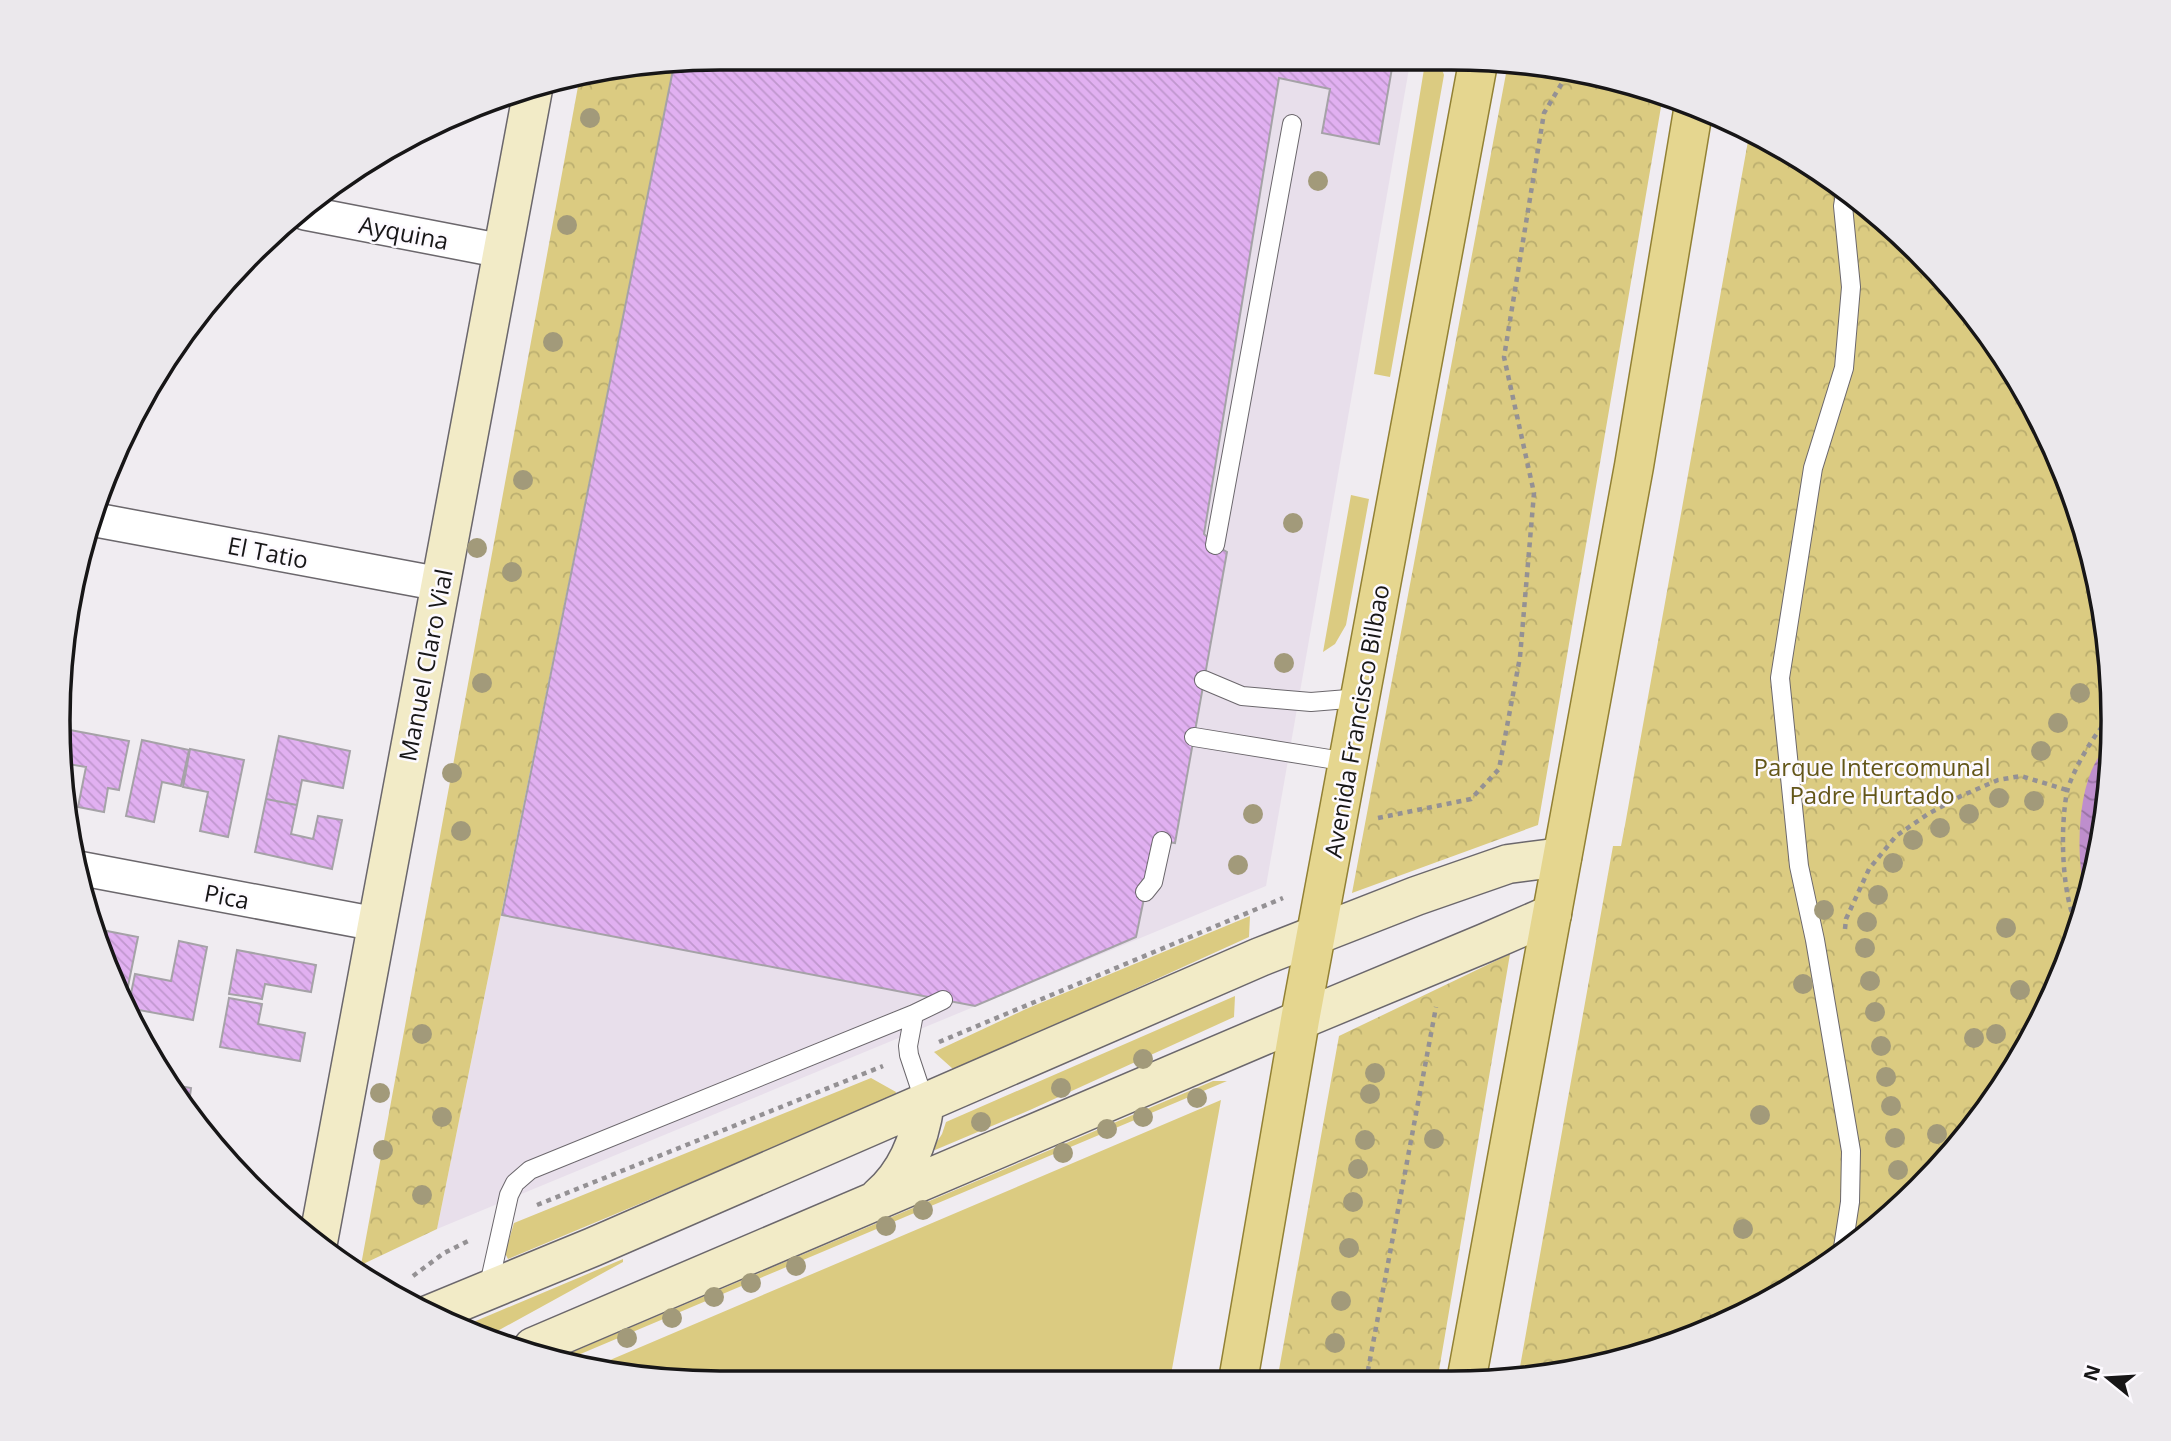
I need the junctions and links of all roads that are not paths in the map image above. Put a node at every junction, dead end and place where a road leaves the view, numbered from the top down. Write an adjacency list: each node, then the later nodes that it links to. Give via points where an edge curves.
1 (1477, 71): 12 (main road, Avenida Francisco Bilbao)
2 (531, 99): 7 (main road, Manuel Claro Vial)
3 (1692, 117): 16 (main road)
4 (1292, 124): 9 (lane)
5 (1844, 202): 28 (lane, via 1851,287 1844,368 1813,468 1780,678 1800,866 1851,1151)
6 (311, 215): 7 (street, Ayquina)
7 (502, 251): 10 (main road, Manuel Claro Vial)
8 (102, 521): 10 (street, El Tatio)
9 (1215, 545)
10 (440, 584): 20 (main road, Manuel Claro Vial)
11 (1204, 680): 12 (lane, via 1242,696 1311,702)
12 (1360, 698): 14 (main road, Avenida Francisco Bilbao)
13 (1194, 737): 14 (lane)
14 (1348, 762): 21 (main road, Avenida Francisco Bilbao)
15 (1162, 841): 18 (lane, via 1153,882)
16 (1562, 857): 19 (main road); 21 (main road, via 1508,864)
17 (87, 870): 20 (street, Pica)
18 (1145, 892)
19 (1552, 914): 24 (main road); 33 (main road)
20 (376, 924): 27 (main road, Manuel Claro Vial)
21 (1316, 936): 24 (main road, Avenida Francisco Bilbao); 25 (main road)
22 (943, 1000): 23 (lane)
23 (914, 1014): 25 (lane, via 909,1055); 29 (lane, via 530,1170 509,1195)
24 (1300, 1020): 26 (main road); 32 (main road, Avenida Francisco Bilbao)
25 (925, 1103): 26 (main road, via 906,1165 892,1187); 29 (main road)
26 (875, 1201): 31 (main road)
27 (320, 1233)
28 (1844, 1238)
29 (488, 1289): 30 (main road)
30 (443, 1308)
31 (538, 1345)
32 (1240, 1371)
33 (1468, 1371)

